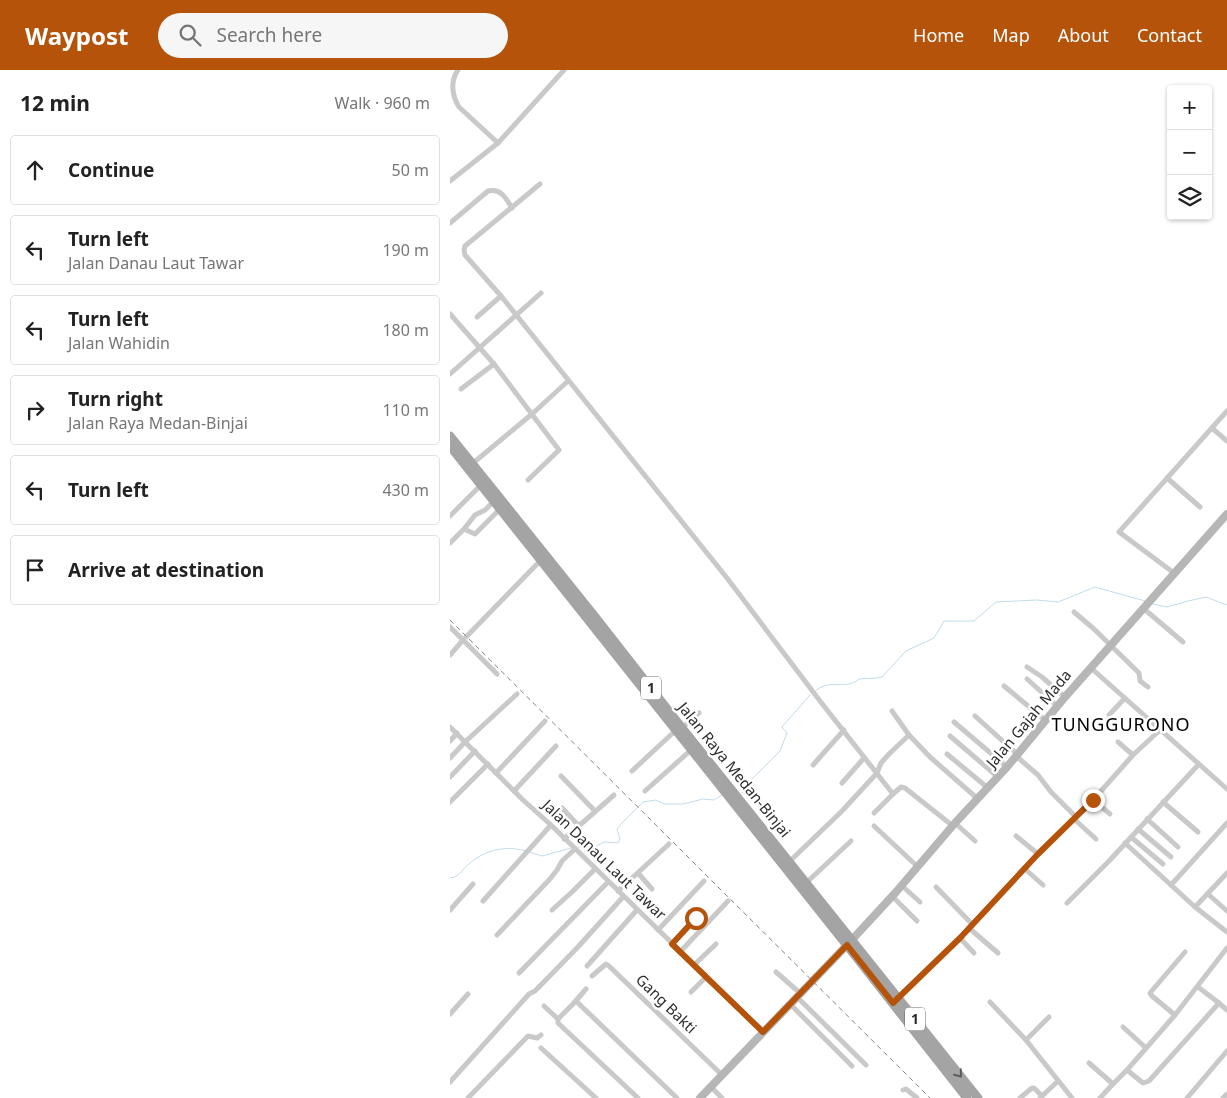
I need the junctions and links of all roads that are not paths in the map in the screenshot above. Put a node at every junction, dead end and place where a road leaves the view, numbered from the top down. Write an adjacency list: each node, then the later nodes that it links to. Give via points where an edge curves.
1 (458, 70): 3 (street, via 452,83 456,103)
2 (564, 70): 3 (street)
3 (498, 143): 4 (street)
4 (450, 181)
5 (540, 184): 6 (street)
6 (512, 208): 7 (street, via 503,194 488,190); 9 (street, via 464,250)
7 (450, 223)
8 (541, 293): 11 (street)
9 (501, 296): 11 (street); 12 (street)
10 (450, 314): 13 (street)
11 (516, 316): 13 (street); 16 (street)
12 (477, 318)
13 (480, 348): 14 (street); 15 (street)
14 (494, 364): 17 (street); 19 (street)
15 (450, 374)
16 (568, 381): 19 (street); 63 (street, via 727,578)
17 (461, 390)
18 (1227, 410): 20 (street)
19 (532, 414): 24 (street); 26 (street, via 559,450)
20 (1212, 428): 22 (street); 25 (street)
21 (450, 436): 24 (main road, Jalan Raya Medan-Binjai / 1)
22 (1227, 441)
23 (450, 446): 27 (main road, Jalan Raya Medan-Binjai / 1)
24 (472, 464): 62 (main road, Jalan Raya Medan-Binjai / 1, via 596,618)
25 (1167, 478): 29 (street); 36 (street, via 1119,532)
26 (528, 480)
27 (481, 485): 28 (main road, Jalan Raya Medan-Binjai / 1); 32 (street)
28 (494, 501): 30 (main road, Jalan Raya Medan-Binjai / 1); 33 (street, via 475,515)
29 (1200, 507)
30 (500, 509): 33 (street, via 475,534); 35 (main road, Jalan Raya Medan-Binjai / 1)
31 (1227, 514): 36 (street, Jalan Gajah Mada)
32 (450, 516)
33 (464, 529): 34 (street)
34 (450, 543)
35 (541, 560): 40 (street); 62 (main road, Jalan Raya Medan-Binjai / 1)
36 (1174, 573): 37 (street, Jalan Gajah Mada)
37 (1145, 606): 41 (street); 42 (street, Jalan Gajah Mada)
38 (1074, 612): 42 (street)
39 (450, 627): 40 (street)
40 (465, 638): 43 (street); 46 (street)
41 (1183, 642)
42 (1110, 646): 45 (street, Jalan Gajah Mada); 49 (street, via 1139,673 1140,681)
43 (450, 655)
44 (1027, 667): 51 (street)
45 (1091, 668): 51 (street, Jalan Gajah Mada); 52 (street)
46 (497, 674)
47 (1027, 679): 53 (street)
48 (1004, 686): 58 (street)
49 (1148, 687)
50 (517, 694): 69 (street)
51 (1065, 697): 53 (street, Jalan Gajah Mada)
52 (1125, 698): 57 (street); 64 (street)
53 (1057, 706): 58 (street, Jalan Gajah Mada)
54 (892, 711): 66 (street)
55 (698, 713): 62 (street)
56 (975, 716): 75 (street)
57 (1109, 716)
58 (1045, 720): 75 (street, Jalan Gajah Mada)
59 (544, 721): 84 (street)
60 (954, 722): 82 (street)
61 (450, 727): 65 (street, Jalan Danau Laut Tawar)
62 (679, 729): 72 (main road, Jalan Raya Medan-Binjai / 1); 83 (street); 125 (main road, Jalan Raya Medan-Binjai / 1)
63 (844, 730): 78 (street); 81 (street)
64 (1160, 730): 76 (street); 80 (street)
65 (457, 733): 68 (street); 69 (street, Jalan Danau Laut Tawar)
66 (909, 735): 85 (street, via 881,763); 96 (street)
67 (950, 736): 88 (street)
68 (450, 741)
69 (465, 742): 73 (street, Jalan Danau Laut Tawar); 77 (street)
70 (1118, 742): 76 (street)
71 (556, 746): 92 (street)
72 (692, 750): 93 (street); 161 (main road, Jalan Raya Medan-Binjai / 1)
73 (475, 751): 79 (street, Jalan Danau Laut Tawar); 86 (street)
74 (947, 754): 90 (street)
75 (1017, 755): 82 (street, Jalan Gajah Mada); 104 (street)
76 (1133, 755): 97 (street)
77 (450, 758)
78 (864, 758): 85 (street); 89 (street)
79 (488, 764): 84 (street, Jalan Danau Laut Tawar); 98 (street)
80 (1199, 764): 91 (street); 99 (street)
81 (813, 765)
82 (1006, 767): 88 (street, Jalan Gajah Mada)
83 (632, 771)
84 (496, 773): 92 (street, Jalan Danau Laut Tawar)
85 (877, 773): 94 (street); 125 (street)
86 (450, 776)
87 (561, 776): 101 (street)
88 (998, 777): 90 (street, Jalan Gajah Mada)
89 (842, 784)
90 (988, 788): 96 (street, Jalan Gajah Mada)
91 (1227, 789)
92 (514, 791): 107 (street, Jalan Danau Laut Tawar)
93 (645, 791)
94 (893, 794): 102 (street); 108 (street, via 901,787 905,788)
95 (614, 795): 101 (street)
96 (978, 799): 108 (street, Jalan Gajah Mada)
97 (1093, 800): 103 (street); 104 (street)
98 (450, 802)
99 (1163, 802): 105 (street); 112 (street)
100 (562, 808): 109 (street)
101 (595, 811): 109 (street)
102 (874, 813)
103 (1110, 814)
104 (1075, 818): 116 (street); 123 (street)
105 (1146, 820): 111 (street); 121 (street)
106 (1227, 824): 138 (street)
107 (551, 825): 115 (street, Jalan Danau Laut Tawar); 145 (street)
108 (954, 825): 118 (street); 127 (street, Jalan Gajah Mada)
109 (579, 826): 115 (street)
110 (874, 826): 127 (street)
111 (1138, 829): 114 (street); 124 (street)
112 (1198, 832)
113 (1016, 836): 123 (street)
114 (1131, 836): 119 (street); 126 (street)
115 (564, 839): 122 (street, Jalan Danau Laut Tawar)
116 (1096, 839)
117 (851, 841): 135 (street)
118 (975, 841)
119 (1125, 843): 138 (street); 148 (street)
120 (669, 844): 131 (street)
121 (1178, 847)
122 (575, 849): 128 (street, Jalan Danau Laut Tawar); 159 (street)
123 (1038, 854): 129 (street)
124 (1171, 857)
125 (789, 862): 135 (main road, Jalan Raya Medan-Binjai / 1)
126 (1163, 864)
127 (918, 867): 136 (street, Jalan Gajah Mada)
128 (595, 869): 133 (street, Jalan Danau Laut Tawar); 151 (street)
129 (1025, 869): 137 (street); 156 (street)
130 (1227, 872): 142 (street)
131 (638, 873): 139 (street); 141 (street)
132 (704, 881): 157 (street)
133 (608, 882): 141 (street, Jalan Danau Laut Tawar); 172 (street)
134 (473, 884): 150 (street)
135 (806, 884): 161 (main road, Jalan Raya Medan-Binjai / 1)
136 (901, 885): 143 (street, Jalan Gajah Mada); 147 (street)
137 (1044, 885)
138 (1171, 885): 149 (street)
139 (652, 888)
140 (936, 888): 156 (street)
141 (618, 892): 144 (street, Jalan Danau Laut Tawar)
142 (1208, 894): 149 (street); 153 (street)
143 (892, 896): 155 (street); 161 (street, Jalan Gajah Mada)
144 (624, 897): 152 (street, Jalan Danau Laut Tawar); 204 (street, via 529,994)
145 (483, 901)
146 (728, 901): 165 (street)
147 (920, 902)
148 (1067, 903)
149 (1195, 908): 158 (street)
150 (450, 910)
151 (552, 910)
152 (638, 910): 157 (street, Jalan Danau Laut Tawar); 170 (street)
153 (1227, 911)
154 (696, 918): 162 (street)
155 (917, 922)
156 (970, 926): 160 (street); 168 (street)
157 (658, 930): 162 (street, Jalan Danau Laut Tawar)
158 (1227, 932)
159 (497, 936)
160 (960, 938): 167 (street); 180 (street)
161 (849, 943): 179 (street, Jalan Gajah Mada); 180 (main road, Jalan Raya Medan-Binjai / 1)
162 (672, 944): 165 (street, Jalan Danau Laut Tawar)
163 (716, 944): 169 (street)
164 (1227, 948): 175 (street)
165 (680, 952): 169 (street, Jalan Danau Laut Tawar)
166 (1185, 952): 188 (street, via 1150,992)
167 (974, 953)
168 (998, 953)
169 (694, 965): 174 (street, Jalan Danau Laut Tawar)
170 (587, 966)
171 (776, 972): 179 (street)
172 (519, 973)
173 (592, 976): 202 (street, Gang Bakti, via 606,964 609,966)
174 (706, 977): 177 (street); 192 (street, Jalan Danau Laut Tawar)
175 (1198, 987): 184 (street); 188 (street)
176 (586, 989): 181 (street)
177 (691, 992)
178 (468, 994): 187 (street)
179 (799, 995): 183 (street, Jalan Gajah Mada); 199 (street)
180 (895, 1000): 217 (main road, Jalan Raya Medan-Binjai / 1); 218 (main road, Jalan Raya Medan-Binjai / 1, one-way to 218)
181 (576, 1001): 190 (street); 213 (street)
182 (990, 1002): 194 (street)
183 (790, 1004): 192 (street, Jalan Gajah Mada); 200 (street)
184 (1219, 1004): 186 (street); 201 (street, via 1149,1081 1143,1083)
185 (544, 1006): 190 (street)
186 (1227, 1010)
187 (450, 1014)
188 (1175, 1015): 196 (street)
189 (1049, 1017): 194 (street)
190 (558, 1019): 212 (street, via 558,1023)
191 (1123, 1027): 196 (street)
192 (763, 1032): 202 (street, Jalan Gajah Mada)
193 (541, 1035): 210 (street, via 537,1038 528,1036)
194 (1026, 1040): 203 (street)
195 (541, 1048): 211 (street)
196 (1146, 1048): 201 (street)
197 (1227, 1052): 222 (street)
198 (1089, 1062): 205 (street)
199 (866, 1065)
200 (852, 1066)
201 (1127, 1070): 205 (street)
202 (722, 1075): 206 (street, Jalan Gajah Mada)
203 (1058, 1081): 209 (street); 220 (street)
204 (450, 1082)
205 (1113, 1084): 221 (street)
206 (711, 1087): 214 (street, Jalan Gajah Mada); 215 (street)
207 (903, 1090): 216 (street)
208 (1227, 1094): 223 (street)
209 (1041, 1097): 219 (street, via 1032,1088)
210 (468, 1098)
211 (596, 1098)
212 (638, 1098)
213 (676, 1098)
214 (700, 1098)
215 (722, 1098)
216 (917, 1098)
217 (967, 1098)
218 (978, 1098)
219 (1020, 1098)
220 (1072, 1098)
221 (1100, 1098)
222 (1186, 1098)
223 (1223, 1098)

